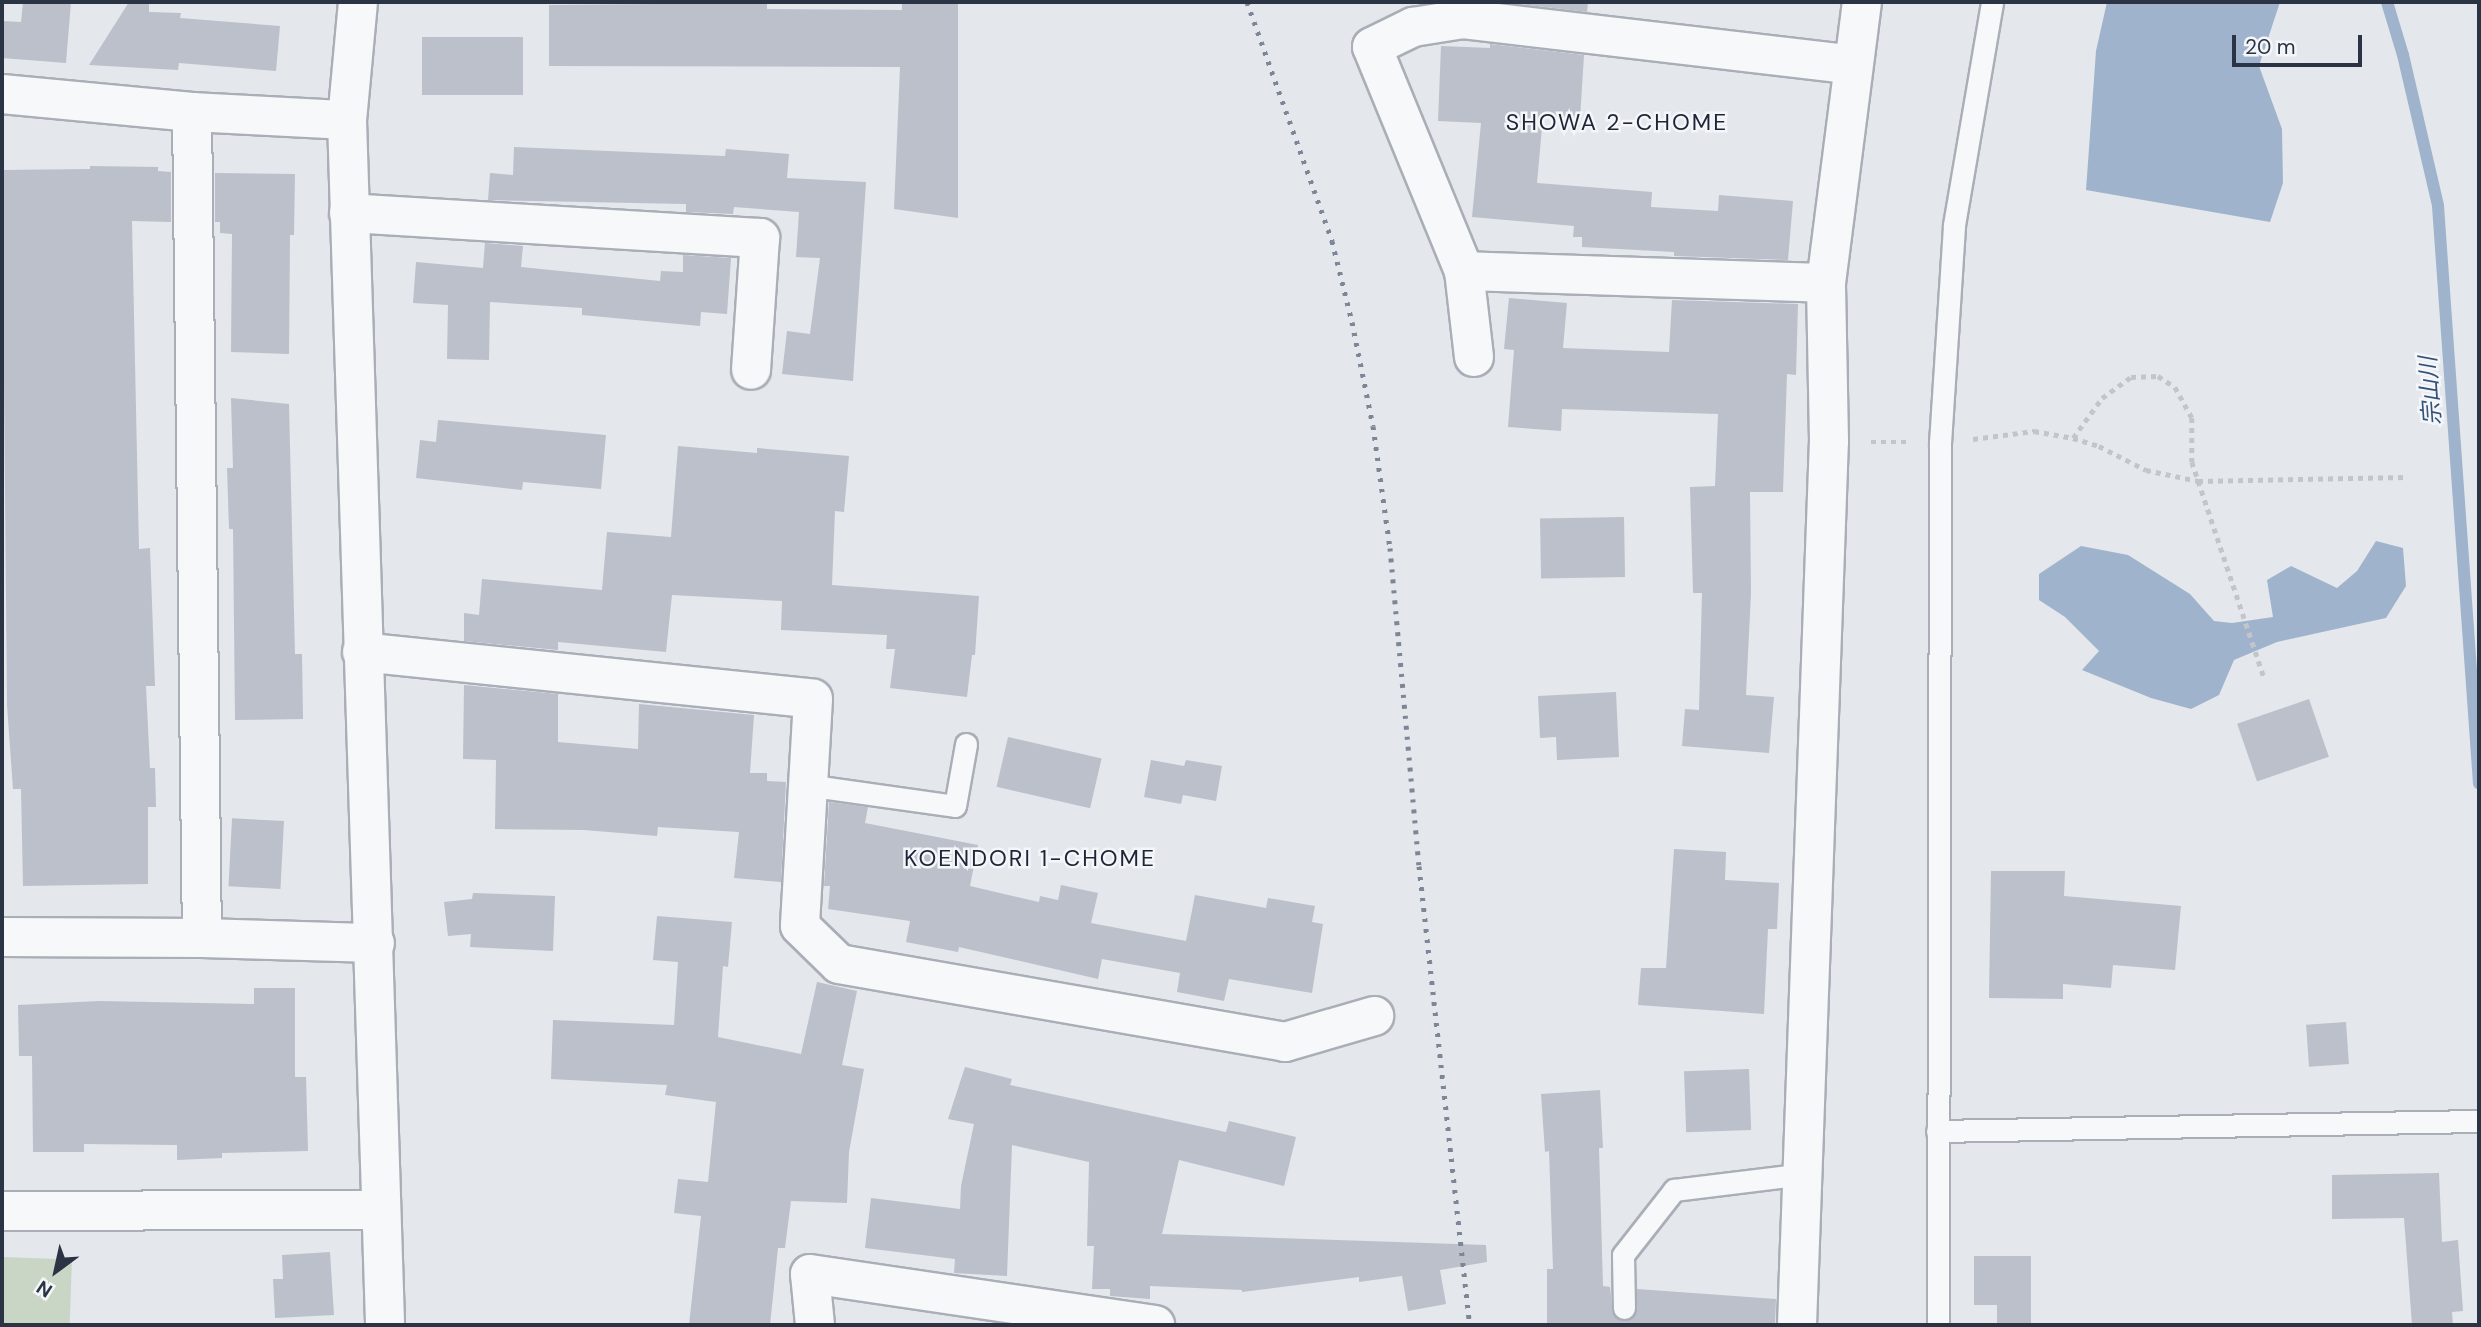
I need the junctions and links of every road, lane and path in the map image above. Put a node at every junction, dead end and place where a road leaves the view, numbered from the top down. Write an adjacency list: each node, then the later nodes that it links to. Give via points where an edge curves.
1 (358, 2): 7 (street)
2 (1862, 2): 4 (street)
3 (1992, 2): 15 (lane, via 1954,225)
4 (1852, 65): 9 (street, via 1463,19 1413,27 1372,47); 10 (street)
5 (2, 94): 6 (street)
6 (192, 112): 7 (street); 23 (street)
7 (347, 120): 8 (street)
8 (349, 214): 12 (street, via 760,238); 18 (street)
9 (1464, 271): 10 (street); 11 (street)
10 (1826, 283): 14 (street)
11 (1474, 358)
12 (751, 370)
13 (2073, 438): 15 (path, via 2034,432); 17 (path, via 2146,470); 17 (path, via 2102,398 2131,377 2158,376 2175,387 2192,418 2192,462)
14 (1829, 441): 15 (path); 28 (street)
15 (1940, 443): 27 (lane)
16 (2407, 477): 17 (path)
17 (2198, 481): 19 (path)
18 (362, 652): 21 (street, via 813,699); 24 (street)
19 (2265, 680)
20 (966, 744): 21 (lane, via 955,806)
21 (806, 785): 25 (street, via 800,926 839,964 1285,1042)
22 (2, 937): 23 (street)
23 (202, 937): 24 (street)
24 (375, 943): 29 (street)
25 (1374, 1016)
26 (2479, 1121): 27 (lane)
27 (1937, 1130): 36 (lane)
28 (1805, 1174): 31 (lane, via 1674,1190 1623,1255); 35 (street)
29 (382, 1210): 30 (street); 32 (street)
30 (2, 1212)
31 (1624, 1308)
32 (386, 1325)
33 (815, 1325): 34 (street, via 810,1275)
34 (1155, 1325)
35 (1797, 1325)
36 (1938, 1325)

